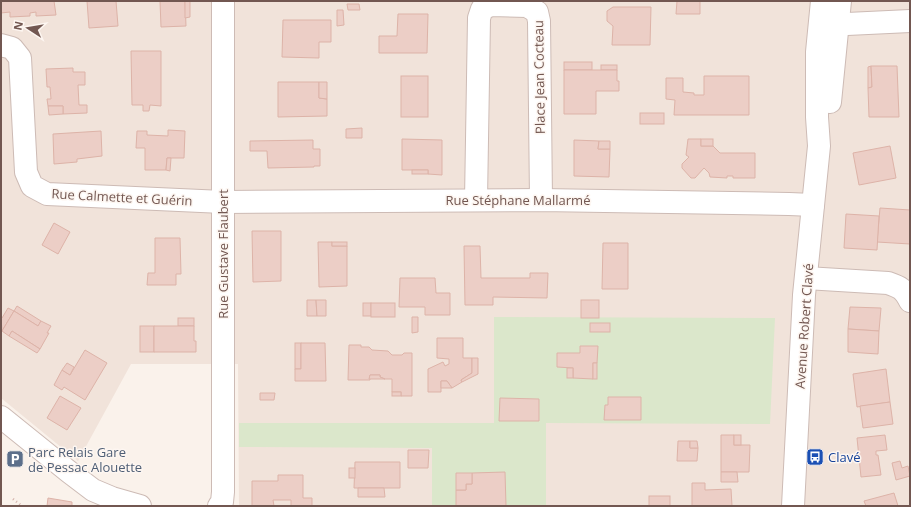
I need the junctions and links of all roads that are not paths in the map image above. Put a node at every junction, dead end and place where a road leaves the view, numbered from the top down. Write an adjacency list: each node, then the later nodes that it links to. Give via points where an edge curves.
1 (223, 1): 9 (street, Rue Gustave Flaubert)
2 (840, 1): 4 (street, Avenue Robert Clavé)
3 (482, 5): 7 (street, Place Jean Cocteau); 8 (street, Place Jean Cocteau, via 527,6 537,12)
4 (826, 15): 5 (street, via 848,24); 10 (street, Avenue Robert Clavé, via 828,119 819,146)
5 (910, 21)
6 (1, 46): 9 (street, Rue Calmette et Guérin, via 12,48 20,58 26,172 32,186 47,194)
7 (476, 200): 8 (street, Rue Stéphane Mallarmé); 9 (street, Rue Stéphane Mallarmé)
8 (541, 200): 10 (street, Rue Stéphane Mallarmé)
9 (223, 202): 15 (street, Rue Gustave Flaubert, via 223,492)
10 (813, 205): 11 (street, Avenue Robert Clavé)
11 (806, 278): 12 (street, via 888,283 904,290); 16 (street, Avenue Robert Clavé)
12 (910, 301)
13 (1, 417): 14 (street, via 93,490)
14 (140, 506)
15 (219, 506)
16 (793, 506)

